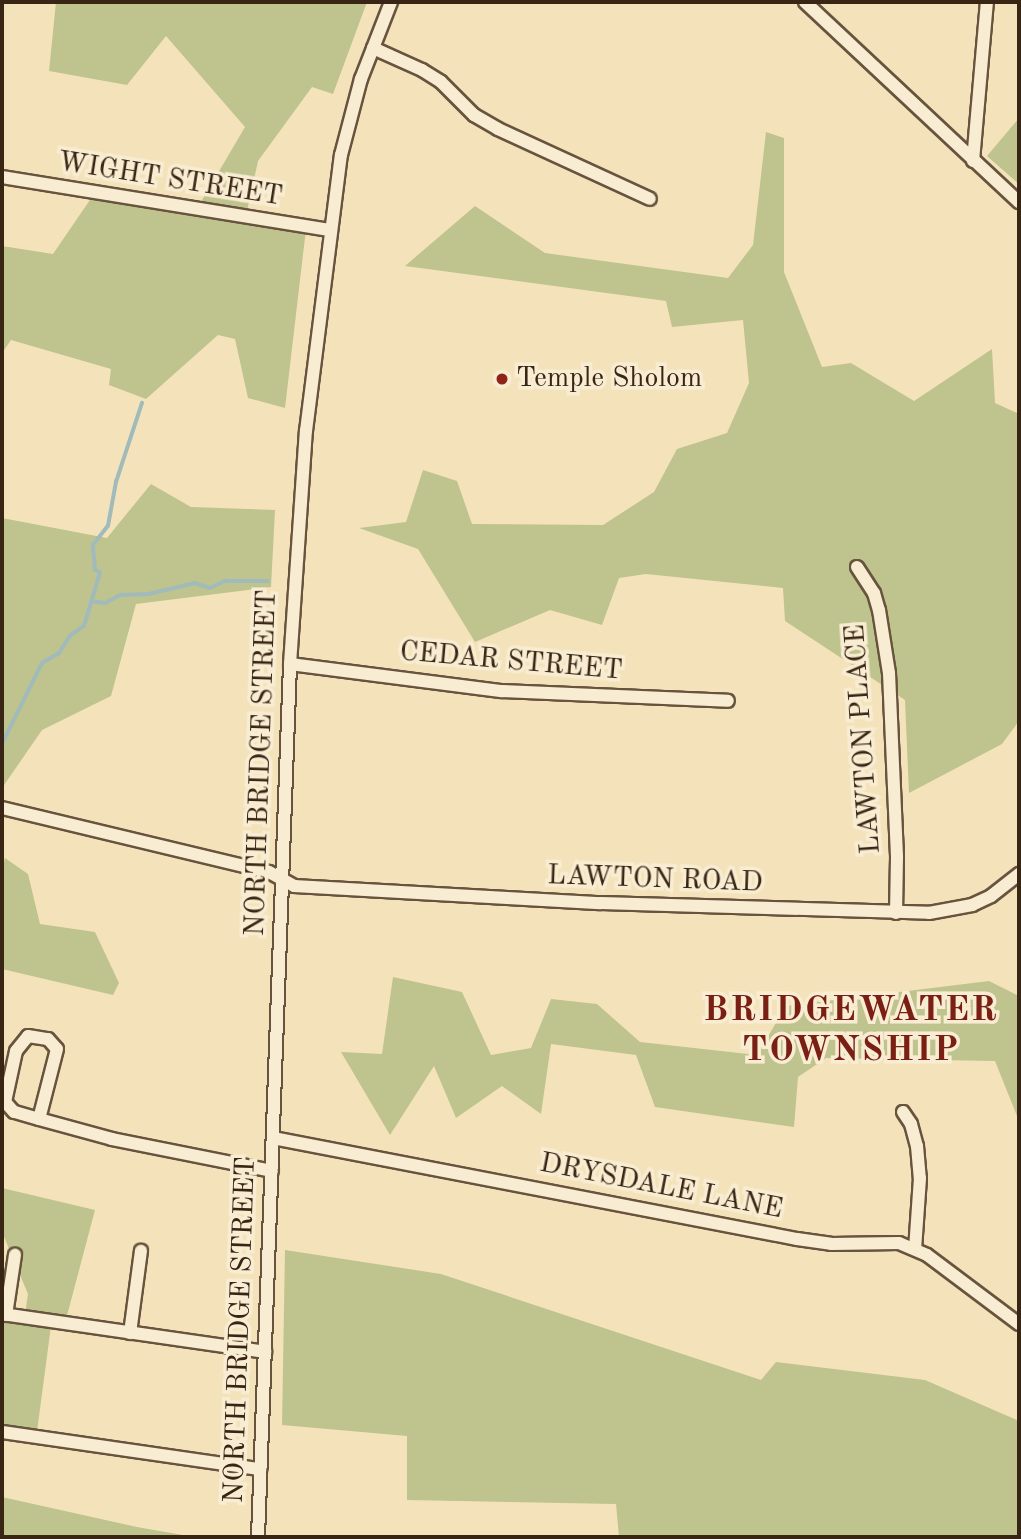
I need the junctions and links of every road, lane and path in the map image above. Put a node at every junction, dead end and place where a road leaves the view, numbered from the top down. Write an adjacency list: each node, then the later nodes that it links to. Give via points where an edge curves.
1 (391, 2): 4 (street, NORTH BRIDGE STREET)
2 (805, 2): 5 (street)
3 (986, 2): 5 (street)
4 (373, 48): 7 (street, via 422,70 474,115 498,129); 9 (street, NORTH BRIDGE STREET, via 350,116)
5 (973, 161): 8 (street)
6 (2, 177): 9 (street, WIGHT STREET)
7 (650, 199)
8 (1019, 202)
9 (330, 230): 11 (street, NORTH BRIDGE STREET, via 306,431)
10 (857, 566): 16 (street, LAWTON PLACE, via 874,593 889,673)
11 (290, 664): 12 (street, CEDAR STREET, via 502,691); 15 (street, NORTH BRIDGE STREET)
12 (729, 701)
13 (2, 808): 15 (street, LAWTON ROAD, via 204,855)
14 (1019, 874): 16 (street, LAWTON ROAD, via 972,905)
15 (281, 879): 16 (street, LAWTON ROAD, via 294,886 601,903); 19 (street, NORTH BRIDGE STREET)
16 (896, 913)
17 (903, 1112): 21 (street, via 917,1146 920,1178)
18 (39, 1119): 18 (street, via 57,1049 48,1039 28,1036 16,1051 5,1102 14,1112); 20 (street)
19 (273, 1138): 20 (street, NORTH BRIDGE STREET); 21 (street, DRYSDALE LANE, via 797,1239 831,1244 880,1241)
20 (272, 1171): 27 (street, NORTH BRIDGE STREET)
21 (915, 1249): 25 (street, DRYSDALE LANE)
22 (141, 1251): 26 (street)
23 (15, 1255): 24 (street)
24 (4, 1315): 26 (street)
25 (1019, 1324)
26 (130, 1333): 27 (street)
27 (265, 1352): 29 (street, NORTH BRIDGE STREET)
28 (2, 1432): 29 (street)
29 (260, 1469): 30 (street, NORTH BRIDGE STREET)
30 (258, 1537)

